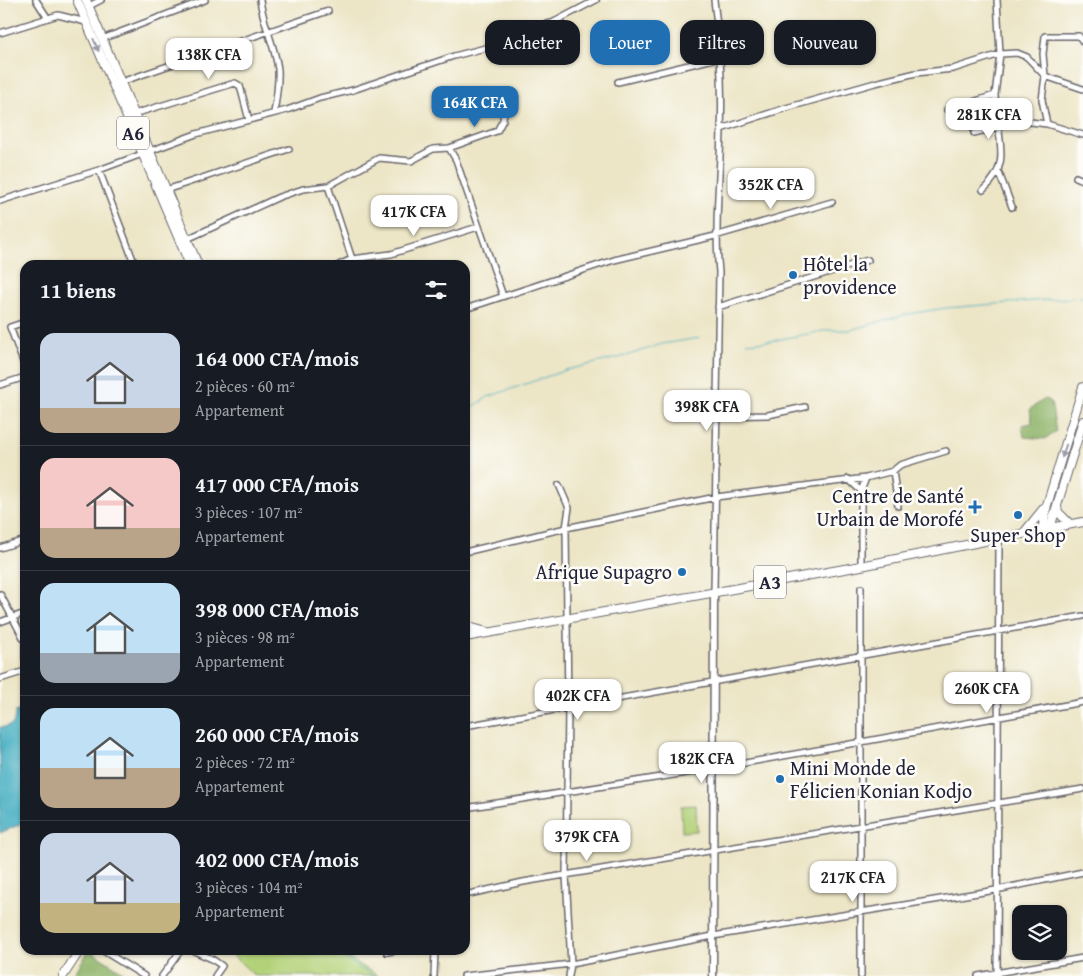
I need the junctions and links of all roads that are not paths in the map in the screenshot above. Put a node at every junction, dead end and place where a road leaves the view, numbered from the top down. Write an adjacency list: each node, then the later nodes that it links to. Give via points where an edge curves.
1 (36, 0): 11 (street)
2 (77, 0): 13 (main road, A6)
3 (101, 0): 9 (street)
4 (205, 0): 16 (street)
5 (260, 0): 14 (street)
6 (596, 0): 28 (street, via 552,23 526,28 489,47)
7 (714, 0): 12 (street)
8 (997, 0): 18 (street)
9 (87, 3): 16 (main road, A6)
10 (328, 11): 14 (street)
11 (47, 17): 13 (street, via 66,15); 15 (street)
12 (717, 20)
13 (87, 22): 39 (main road, A6, one-way to 39)
14 (267, 32): 22 (street); 28 (street, via 278,68)
15 (0, 33)
16 (102, 39): 22 (main road, A6)
17 (1083, 42): 21 (street, via 1079,36 1045,36)
18 (1000, 54): 21 (street, via 1027,57); 25 (street); 34 (street, via 953,69 916,73 875,83)
19 (689, 65): 23 (street)
20 (722, 65): 34 (street)
21 (1045, 76): 24 (street); 32 (street, via 1042,100)
22 (121, 82): 29 (main road, A6)
23 (618, 82)
24 (1083, 89)
25 (995, 95): 27 (street); 30 (street)
26 (504, 110): 38 (street, via 497,131)
27 (947, 110)
28 (274, 113): 31 (street)
29 (134, 114): 31 (street, via 235,83 240,86); 39 (main road, A6)
30 (997, 118): 32 (street); 33 (street)
31 (249, 120): 39 (street, via 196,134)
32 (1047, 124): 36 (street)
33 (998, 127): 35 (street); 41 (street, via 1002,159)
34 (722, 129): 51 (street)
35 (974, 133)
36 (1083, 135)
37 (289, 148): 45 (street)
38 (449, 148): 44 (street, via 433,149 411,162 379,158); 50 (street)
39 (146, 153): 40 (street); 45 (main road, A6); 54 (main road, A6)
40 (99, 170): 47 (street); 53 (street)
41 (999, 172): 46 (street); 49 (street)
42 (1076, 177): 43 (street)
43 (1083, 180)
44 (328, 186): 52 (street, via 279,197); 56 (street)
45 (166, 190): 52 (main road, A6)
46 (984, 190)
47 (0, 201)
48 (832, 202): 51 (street)
49 (1012, 207)
50 (478, 227): 57 (street); 59 (street)
51 (715, 236): 59 (street, via 614,260); 60 (street)
52 (187, 239): 55 (main road, A6)
53 (132, 260)
54 (188, 260)
55 (196, 260)
56 (352, 260)
57 (362, 260)
58 (868, 260): 60 (street)
59 (503, 296): 61 (street)
60 (718, 306): 68 (street)
61 (470, 307)
62 (20, 324): 63 (street, via 10,327)
63 (20, 354)
64 (20, 379): 65 (street)
65 (0, 385)
66 (1083, 387): 77 (main road, one-way to 77)
67 (805, 407): 68 (street, via 768,415)
68 (717, 416): 76 (street)
69 (1083, 421): 78 (main road)
70 (946, 451): 71 (street, via 900,465)
71 (893, 471): 72 (street); 79 (street)
72 (866, 478): 73 (street); 75 (street)
73 (848, 479): 75 (street); 76 (street)
74 (559, 485): 82 (street, via 569,508)
75 (861, 491): 90 (street)
76 (716, 497): 82 (street); 92 (street)
77 (1047, 504): 84 (main road); 85 (main road)
78 (1057, 504): 81 (main road, via 1058,512); 83 (main road)
79 (898, 506)
80 (1083, 522): 81 (main road, A3)
81 (1070, 524): 83 (main road, A3)
82 (566, 528): 89 (street); 97 (street)
83 (1050, 528): 84 (main road, A3)
84 (1042, 530): 85 (main road, A3)
85 (1023, 534): 86 (main road, A3)
86 (999, 539): 90 (main road, A3); 102 (street)
87 (20, 542): 88 (street)
88 (0, 548)
89 (470, 551)
90 (861, 566): 92 (main road, A3)
91 (861, 588): 104 (street)
92 (714, 592): 97 (main road, A3); 107 (street)
93 (0, 594): 96 (street)
94 (20, 615): 96 (street)
95 (1083, 616): 102 (street)
96 (12, 618): 98 (street); 100 (street)
97 (566, 620): 101 (main road, A3); 109 (street)
98 (0, 622)
99 (470, 627): 101 (main road)
100 (20, 632)
101 (489, 632): 103 (main road, A3)
102 (998, 632): 104 (street); 110 (street)
103 (470, 636)
104 (861, 656): 107 (street); 112 (street)
105 (20, 673): 106 (street)
106 (0, 679)
107 (714, 683): 109 (street); 113 (street)
108 (1083, 702): 110 (street)
109 (568, 707): 111 (street); 115 (street)
110 (996, 716): 112 (street); 116 (street)
111 (470, 725)
112 (860, 742): 113 (street); 118 (street)
113 (712, 769): 115 (street); 119 (street)
114 (1083, 789): 116 (street)
115 (568, 791): 117 (street); 121 (street)
116 (997, 804): 118 (street); 122 (street)
117 (470, 807)
118 (860, 826): 119 (street); 124 (street)
119 (712, 850): 121 (street); 125 (street)
120 (1083, 872): 122 (street)
121 (566, 875): 123 (street); 132 (street)
122 (996, 890): 124 (street); 133 (street)
123 (470, 894)
124 (860, 912): 125 (street); 142 (street)
125 (713, 936): 132 (street); 141 (street)
126 (77, 955): 134 (main road)
127 (110, 955): 135 (street)
128 (177, 955): 136 (street)
129 (204, 955): 137 (street, via 222,966)
130 (435, 955): 138 (street)
131 (1083, 958): 133 (street)
132 (571, 964): 139 (street); 140 (street)
133 (997, 974): 143 (street)
134 (63, 976)
135 (144, 976)
136 (162, 976)
137 (215, 976)
138 (434, 976)
139 (464, 976)
140 (568, 976)
141 (713, 976)
142 (861, 976)
143 (978, 976)

